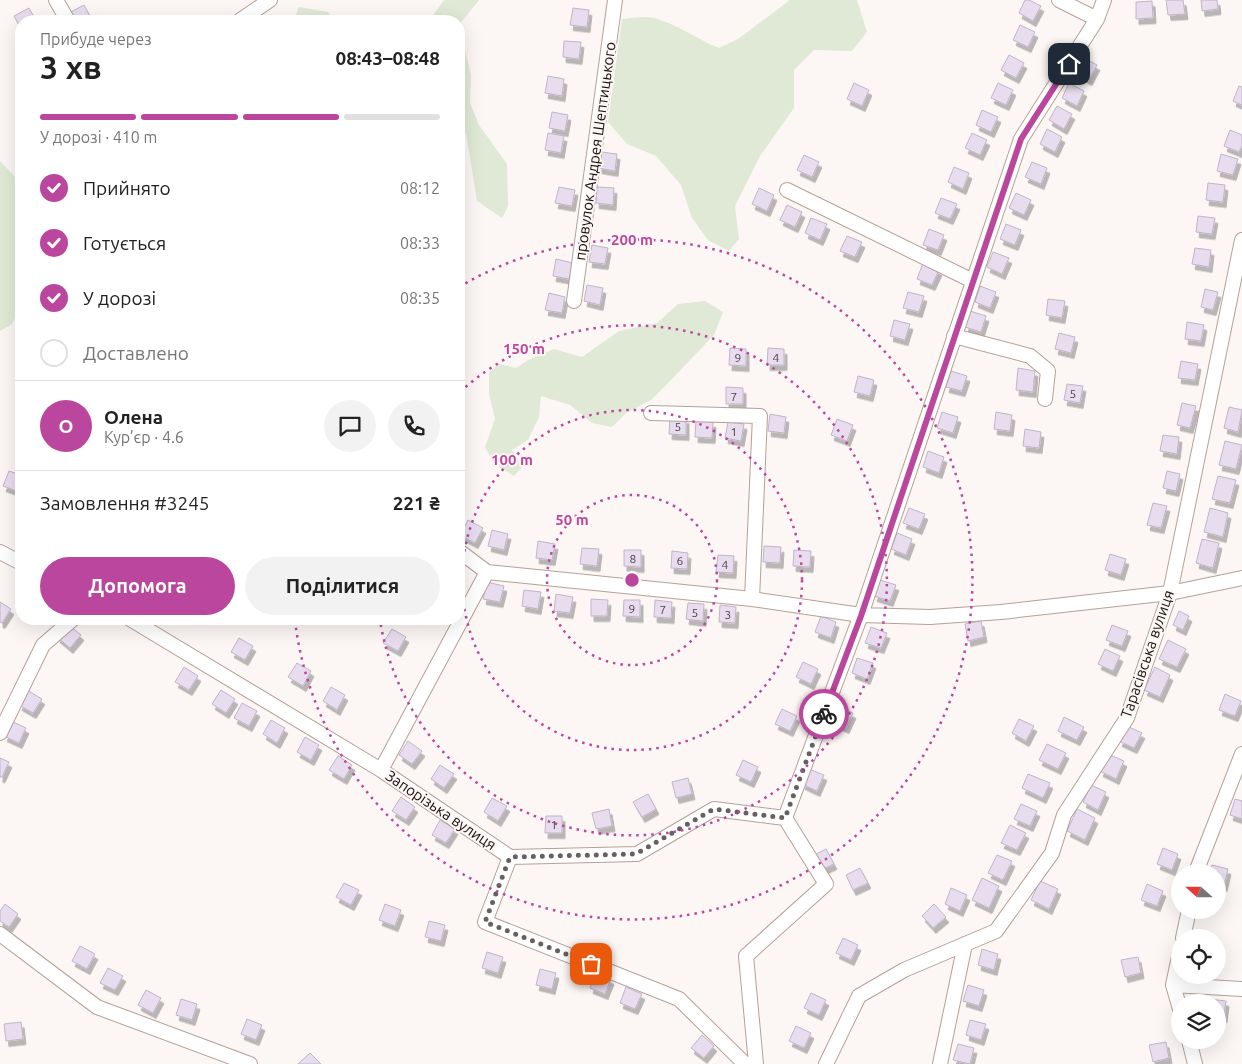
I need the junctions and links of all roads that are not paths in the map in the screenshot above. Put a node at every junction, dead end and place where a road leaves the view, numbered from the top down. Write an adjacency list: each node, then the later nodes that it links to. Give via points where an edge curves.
1 (56, 0): 6 (street)
2 (270, 0): 7 (street)
3 (615, 0): 12 (street, провулок Андрея Шептицького)
4 (1059, 0): 8 (street)
5 (1104, 0): 8 (street)
6 (65, 15)
7 (247, 15)
8 (1097, 19): 11 (street, via 1021,139)
9 (787, 190): 11 (street)
10 (1242, 240): 21 (street, Тарасівська вулиця)
11 (973, 280): 13 (street)
12 (574, 301)
13 (954, 336): 14 (street, via 1030,356 1048,371); 24 (street)
14 (1045, 399)
15 (651, 414): 22 (street, via 760,416)
16 (0, 552): 18 (street)
17 (465, 556): 19 (street)
18 (15, 559)
19 (487, 572): 22 (street); 23 (street)
20 (1242, 578): 21 (street)
21 (1170, 593): 24 (street, via 948,616); 35 (street, Тарасівська вулиця, via 1127,718 1064,815 1052,853 996,931)
22 (752, 599): 24 (street)
23 (465, 613)
24 (861, 616): 31 (street)
25 (65, 625): 28 (street, via 43,645)
26 (140, 625): 30 (street, Запорізька вулиця)
27 (459, 625): 30 (street)
28 (0, 732)
29 (1242, 754): 33 (street)
30 (381, 770): 32 (street, Запорізька вулиця)
31 (785, 818): 32 (street, via 714,809 636,854); 42 (street, via 826,884 746,956)
32 (510, 857): 41 (street, Запорізька вулиця, via 485,922 679,998)
33 (1199, 864)
34 (0, 934): 40 (street, via 97,1007)
35 (965, 944): 43 (street, Тарасівська вулиця, via 904,970 858,996); 44 (street)
36 (1173, 985): 37 (street); 38 (street)
37 (1242, 989)
38 (1176, 994)
39 (1192, 1049): 45 (street)
40 (250, 1064)
41 (745, 1064)
42 (756, 1064)
43 (826, 1064)
44 (940, 1064)
45 (1196, 1064)

